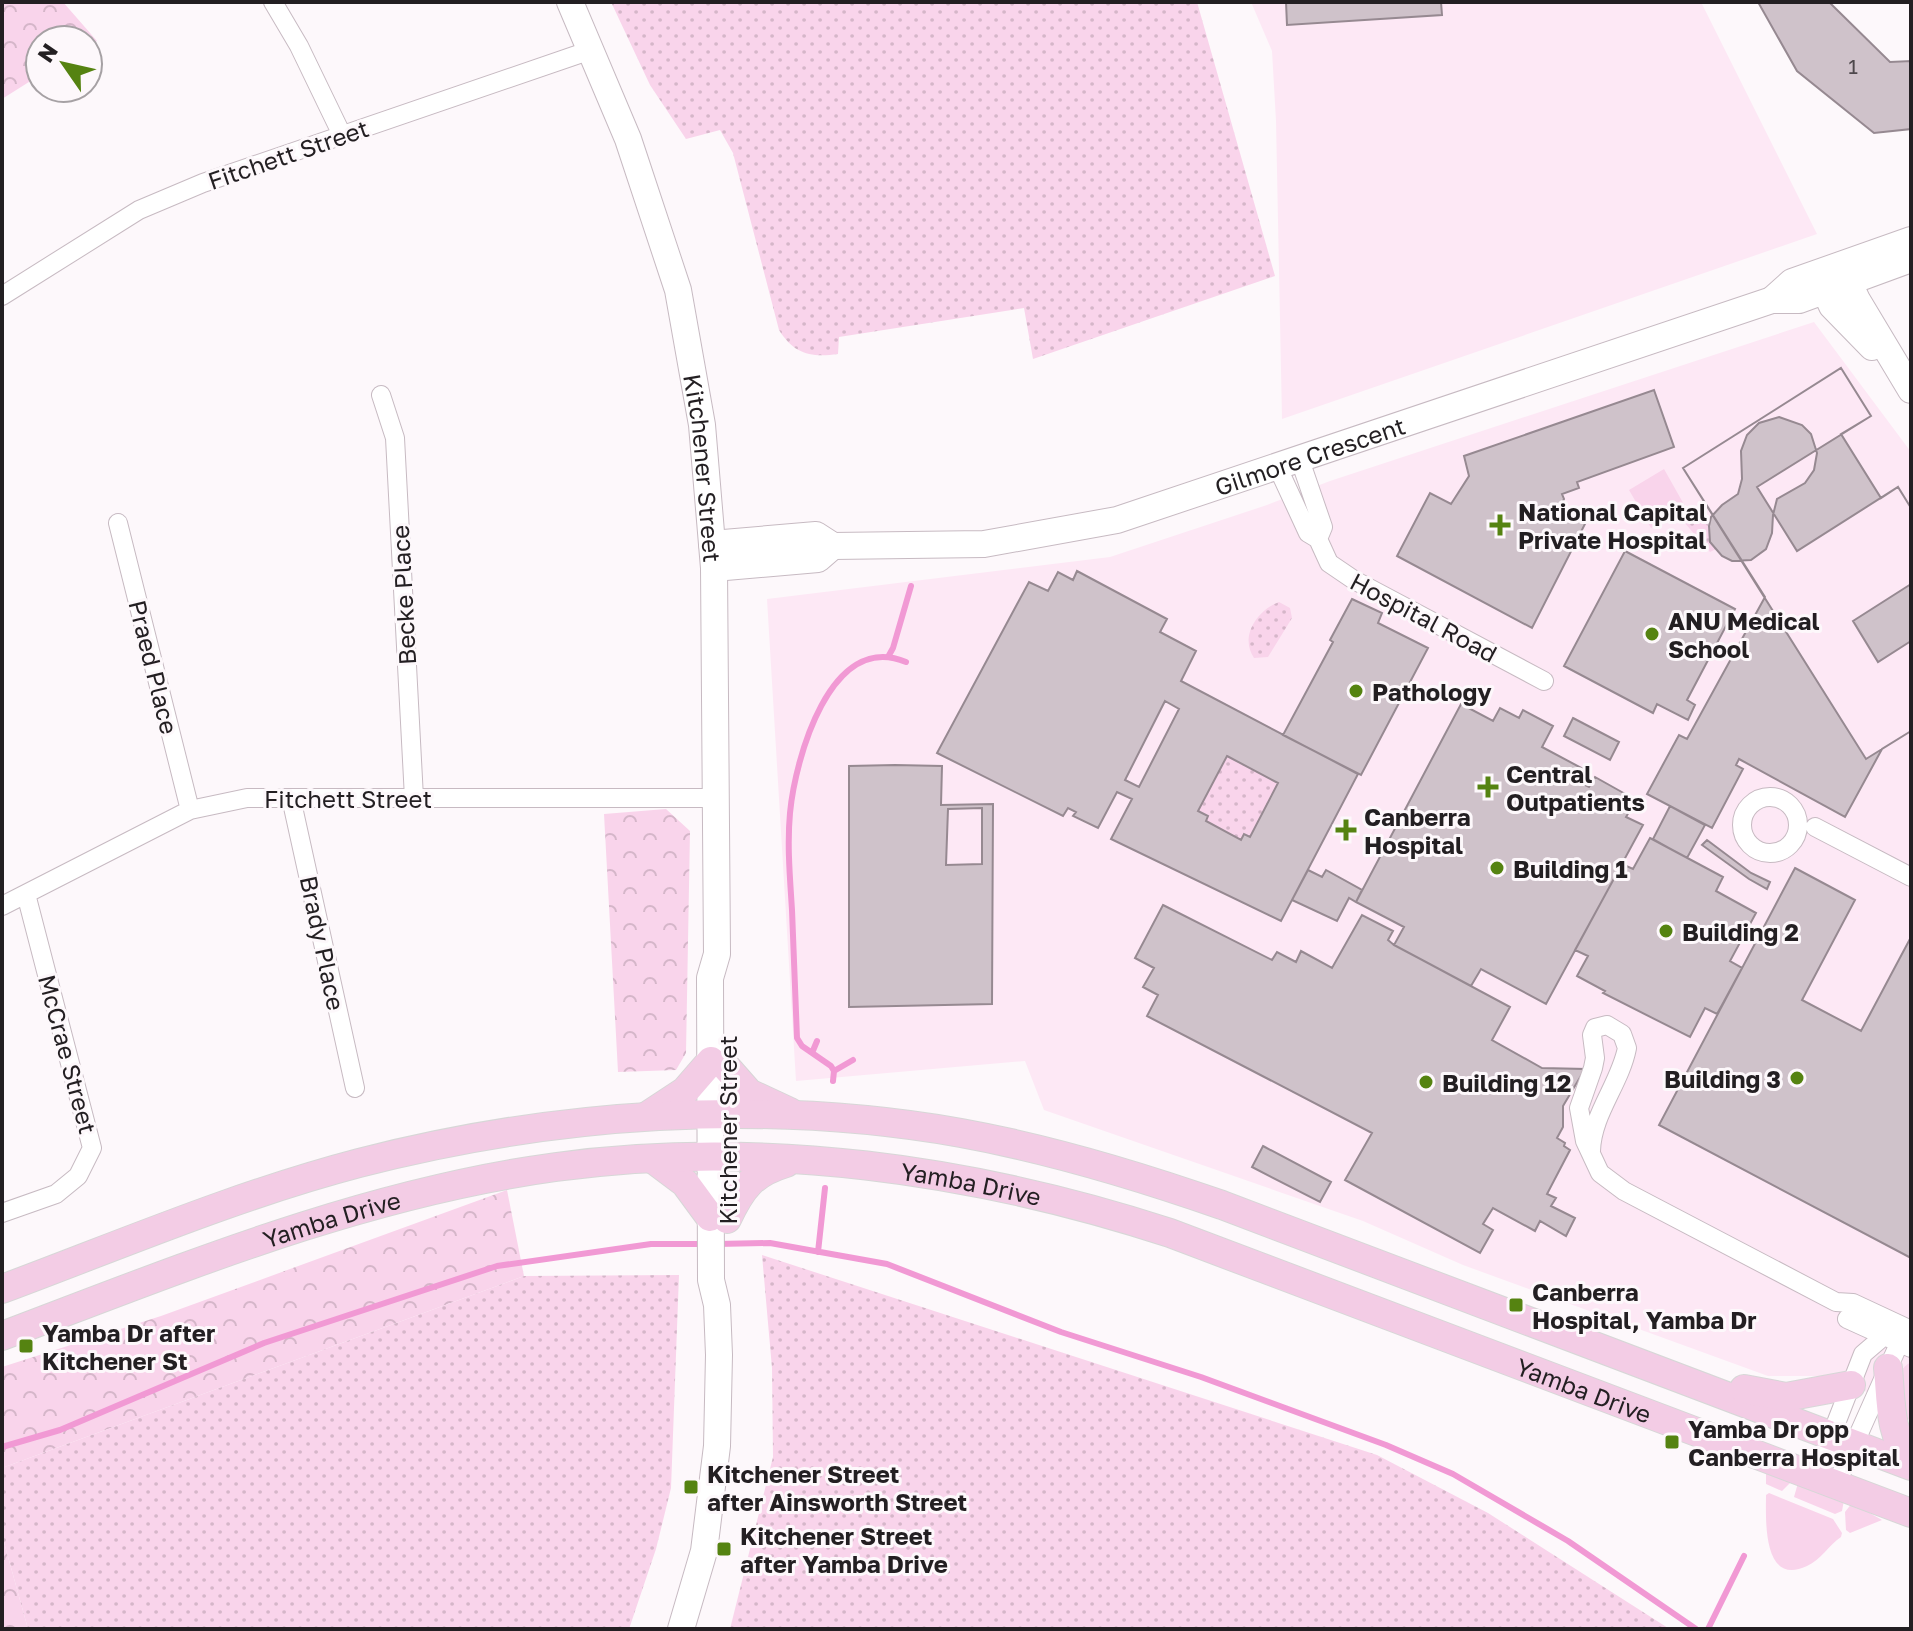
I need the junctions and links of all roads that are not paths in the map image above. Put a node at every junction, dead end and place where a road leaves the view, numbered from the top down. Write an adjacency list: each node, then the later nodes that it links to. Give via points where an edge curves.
1 (273, 2): 4 (street)
2 (570, 2): 3 (street, Kitchener Street)
3 (591, 50): 4 (street, Fitchett Street); 13 (street, Kitchener Street, via 628,139 678,290 702,425)
4 (342, 135): 8 (street, Fitchett Street, via 139,210)
5 (1911, 240): 7 (street, Gilmore Crescent)
6 (1911, 259): 7 (street, Gilmore Crescent)
7 (1833, 277): 9 (street, via 1832,306); 11 (street, Gilmore Crescent, via 1799,300 1772,300)
8 (2, 296)
9 (1907, 384)
10 (381, 395): 16 (street, Becke Place, via 395,438)
11 (1289, 464): 13 (street, Gilmore Crescent, via 1117,520 984,544 833,546 816,535); 14 (street, Hospital Road, via 1308,533 1318,539 1329,563)
12 (118, 523): 18 (street, Praed Place)
13 (713, 556): 17 (street, Kitchener Street)
14 (1544, 681)
15 (291, 798): 16 (street, Fitchett Street); 18 (street, Fitchett Street, via 247,798); 26 (street, Brady Place)
16 (414, 798): 17 (street, Fitchett Street)
17 (718, 798): 25 (street, Kitchener Street, via 717,954 710,978)
18 (190, 810): 23 (street, Fitchett Street)
19 (1796, 814): 20 (street); 21 (street); 21 (street, via 1784,801 1766,798 1750,806 1742,822 1747,840 1761,852 1780,852)
20 (1815, 827): 21 (street); 22 (street)
21 (1794, 841)
22 (1911, 877)
23 (26, 894): 24 (street, Fitchett Street); 34 (street, McCrae Street, via 92,1148 78,1176 56,1194)
24 (2, 906)
25 (719, 1064): 27 (street, Kitchener Street); 28 (main road, via 749,1093); 29 (main road)
26 (355, 1088)
27 (719, 1115): 28 (main road, Yamba Drive); 29 (main road, Yamba Drive); 31 (street, Kitchener Street)
28 (798, 1115): 42 (main road, Yamba Drive, via 959,1132 1131,1173)
29 (643, 1118): 36 (main road, Yamba Drive, via 529,1130 359,1163 247,1198)
30 (1591, 1151): 30 (street, via 1579,1108 1595,1058 1592,1032 1607,1025 1622,1034 1627,1048); 37 (street, via 1600,1173 1612,1184)
31 (718, 1156): 32 (main road, Yamba Drive); 33 (main road, Yamba Drive); 35 (street, Kitchener Street)
32 (653, 1159): 35 (main road); 39 (main road, Yamba Drive, via 555,1167 339,1215)
33 (795, 1160): 35 (main road, via 764,1170); 46 (main road, Yamba Drive, via 961,1179 1136,1222)
34 (2, 1213)
35 (719, 1218): 48 (street, Kitchener Street, via 719,1252 711,1280 719,1355 717,1446 704,1551)
36 (2, 1289)
37 (1836, 1302): 38 (street); 40 (street, via 1853,1303)
38 (1847, 1319): 40 (street); 41 (street)
39 (2, 1336)
40 (1900, 1342): 41 (street); 44 (street); 45 (main road, via 1894,1426)
41 (1863, 1354): 43 (street)
42 (1689, 1382): 43 (main road, via 1713,1378 1786,1397); 44 (main road, Yamba Drive)
43 (1851, 1385): 44 (street)
44 (1842, 1440): 45 (main road, Yamba Drive); 46 (street)
45 (1911, 1463)
46 (1825, 1481): 47 (main road, Yamba Drive)
47 (1911, 1513)
48 (681, 1629)

